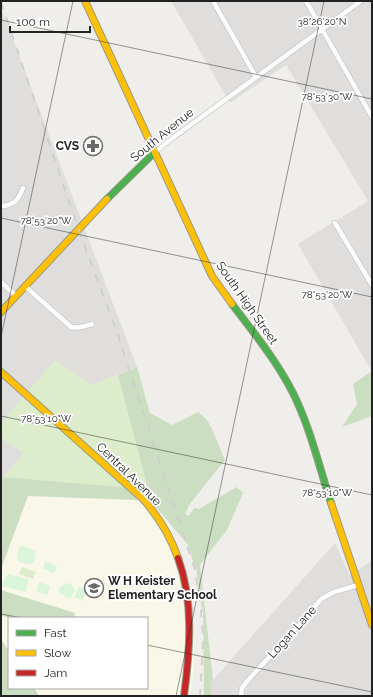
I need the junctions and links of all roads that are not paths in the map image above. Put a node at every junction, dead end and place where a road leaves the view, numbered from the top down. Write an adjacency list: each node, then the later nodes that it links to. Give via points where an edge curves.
1 (85, 1): 8 (main road, South High Street)
2 (212, 1): 6 (street)
3 (306, 1): 5 (street)
4 (361, 1): 5 (street, South Avenue)
5 (323, 29): 6 (street, South Avenue); 7 (street)
6 (256, 77): 8 (street, South Avenue)
7 (372, 118)
8 (155, 152): 14 (main road, South Avenue, via 106,199); 19 (main road, South High Street, via 212,276 274,362 295,398 307,424)
9 (23, 188): 10 (street, via 17,201)
10 (1, 206)
11 (335, 223): 13 (street)
12 (1, 282): 15 (street)
13 (372, 284)
14 (25, 286): 15 (main road, South Avenue); 17 (street, via 70,326 76,328)
15 (16, 296): 16 (main road, South Avenue)
16 (1, 312)
17 (92, 324)
18 (1, 372): 22 (main road, Central Avenue, via 143,499 162,523 177,556 188,608 189,657)
19 (358, 585): 20 (main road, South High Street); 23 (street, Logan Lane, via 331,593 321,600 249,679 242,688)
20 (369, 608): 21 (main road, South High Street)
21 (372, 625)
22 (184, 696)
23 (241, 696)

